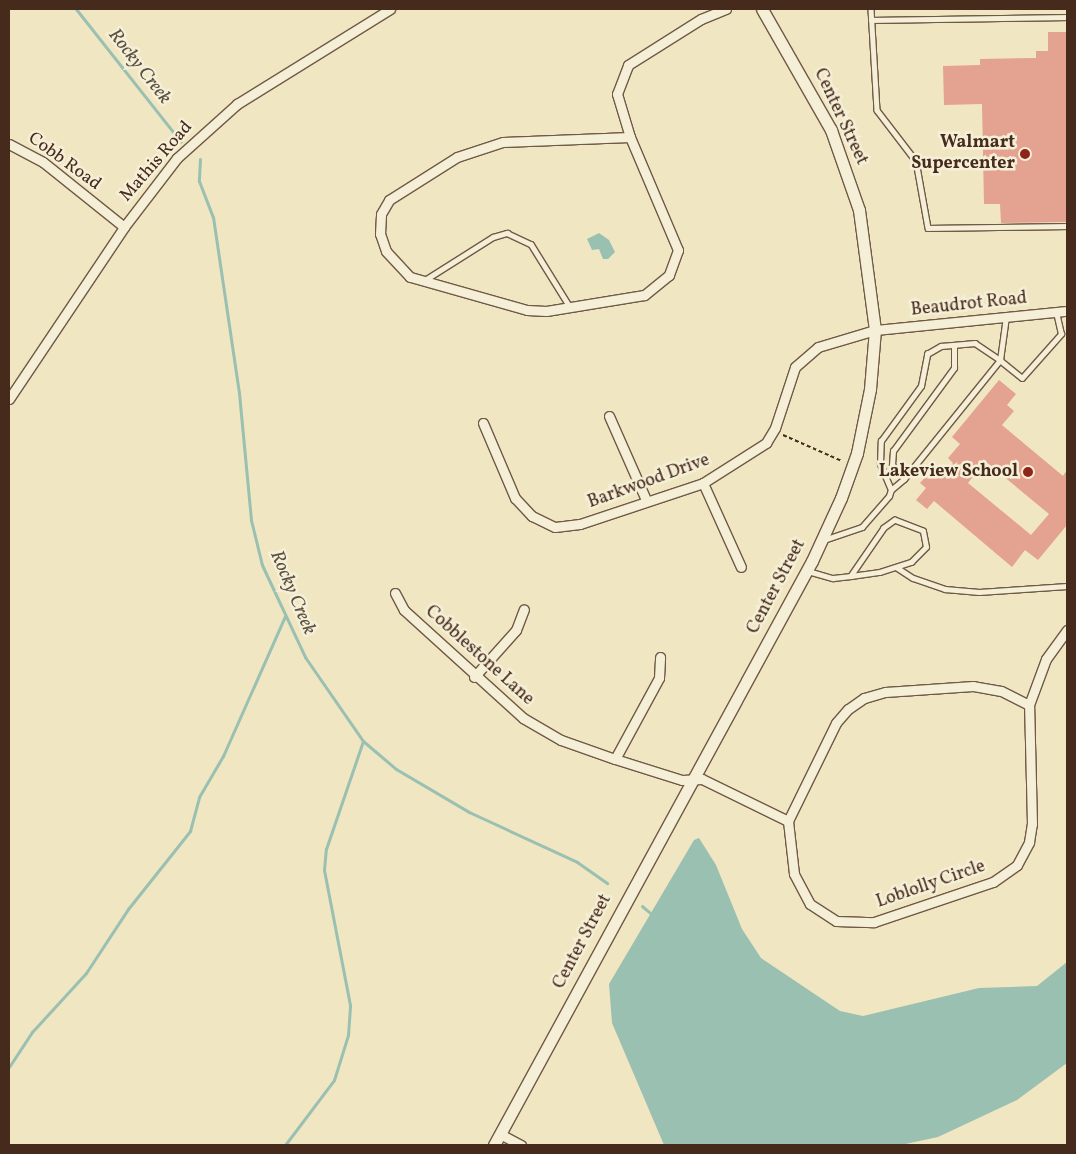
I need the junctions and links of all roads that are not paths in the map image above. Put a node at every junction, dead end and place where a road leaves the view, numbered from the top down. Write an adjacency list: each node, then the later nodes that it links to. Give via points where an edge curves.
1 (390, 9): 10 (street, Mathis Road, via 279,75 206,130 177,158)
2 (726, 9): 7 (street, via 701,19 628,65 617,94)
3 (762, 9): 16 (street, Center Street, via 819,105 848,174 864,236)
4 (871, 9): 6 (lane)
5 (1067, 17): 6 (lane)
6 (871, 20): 9 (lane, via 877,110 916,161 928,228)
7 (630, 137): 11 (street, via 503,142 481,146 430,171 389,200 380,214 380,234 386,251 410,277); 12 (street, via 675,238 676,263 661,284 644,295)
8 (9, 144): 10 (street, Cobb Road, via 43,162)
9 (1067, 226)
10 (124, 227): 19 (street, Mathis Road)
11 (423, 281): 12 (street, via 527,310); 12 (lane, via 493,236 507,233 531,244)
12 (570, 307)
13 (1067, 311): 14 (street, Beaudrot Road)
14 (1056, 312): 15 (street, Beaudrot Road); 18 (lane, via 1061,334 1022,378)
15 (1006, 317): 16 (street, Beaudrot Road); 18 (lane)
16 (875, 330): 23 (street, Barkwood Drive, via 818,348 795,367 773,432 759,448); 26 (street, Center Street, via 870,389 857,453)
17 (954, 346): 18 (lane, via 980,344); 22 (lane, via 954,368 892,451 892,465); 24 (lane, via 941,346 927,354 921,386 884,434 880,464)
18 (1000, 360): 22 (lane)
19 (9, 399)
20 (609, 416): 25 (street)
21 (483, 423): 25 (street, Barkwood Drive, via 515,498 532,516 555,527 580,524)
22 (904, 479): 24 (lane)
23 (704, 483): 25 (street, Barkwood Drive); 27 (street)
24 (891, 490): 26 (lane, via 862,527)
25 (646, 500)
26 (822, 541): 29 (street, Center Street)
27 (741, 567)
28 (896, 567): 30 (lane); 30 (lane, via 911,562 926,547 923,531 896,520 884,528); 31 (lane, via 913,578 945,589 979,592)
29 (807, 571): 30 (lane, via 833,578); 39 (street, Center Street)
30 (852, 576)
31 (1067, 586)
32 (395, 593): 36 (street, Cobblestone Lane, via 404,610)
33 (524, 609): 36 (street, via 516,630)
34 (1067, 630): 37 (street, Loblolly Circle, via 1046,659)
35 (660, 657): 38 (street, via 659,678)
36 (474, 677): 38 (street, Cobblestone Lane, via 523,718 561,740)
37 (1029, 705): 40 (street, Loblolly Circle, via 1000,691 980,686 885,692 864,698 836,723); 40 (street, Loblolly Circle, via 1031,834 1017,864 993,882 874,922 836,921 810,904 800,888 790,857)
38 (616, 759): 39 (street, Cobblestone Lane, via 682,780)
39 (692, 778): 40 (street, via 702,778); 41 (street, Center Street)
40 (788, 821)
41 (500, 1134): 42 (street, Center Street); 43 (street)
42 (494, 1145)
43 (521, 1145)

